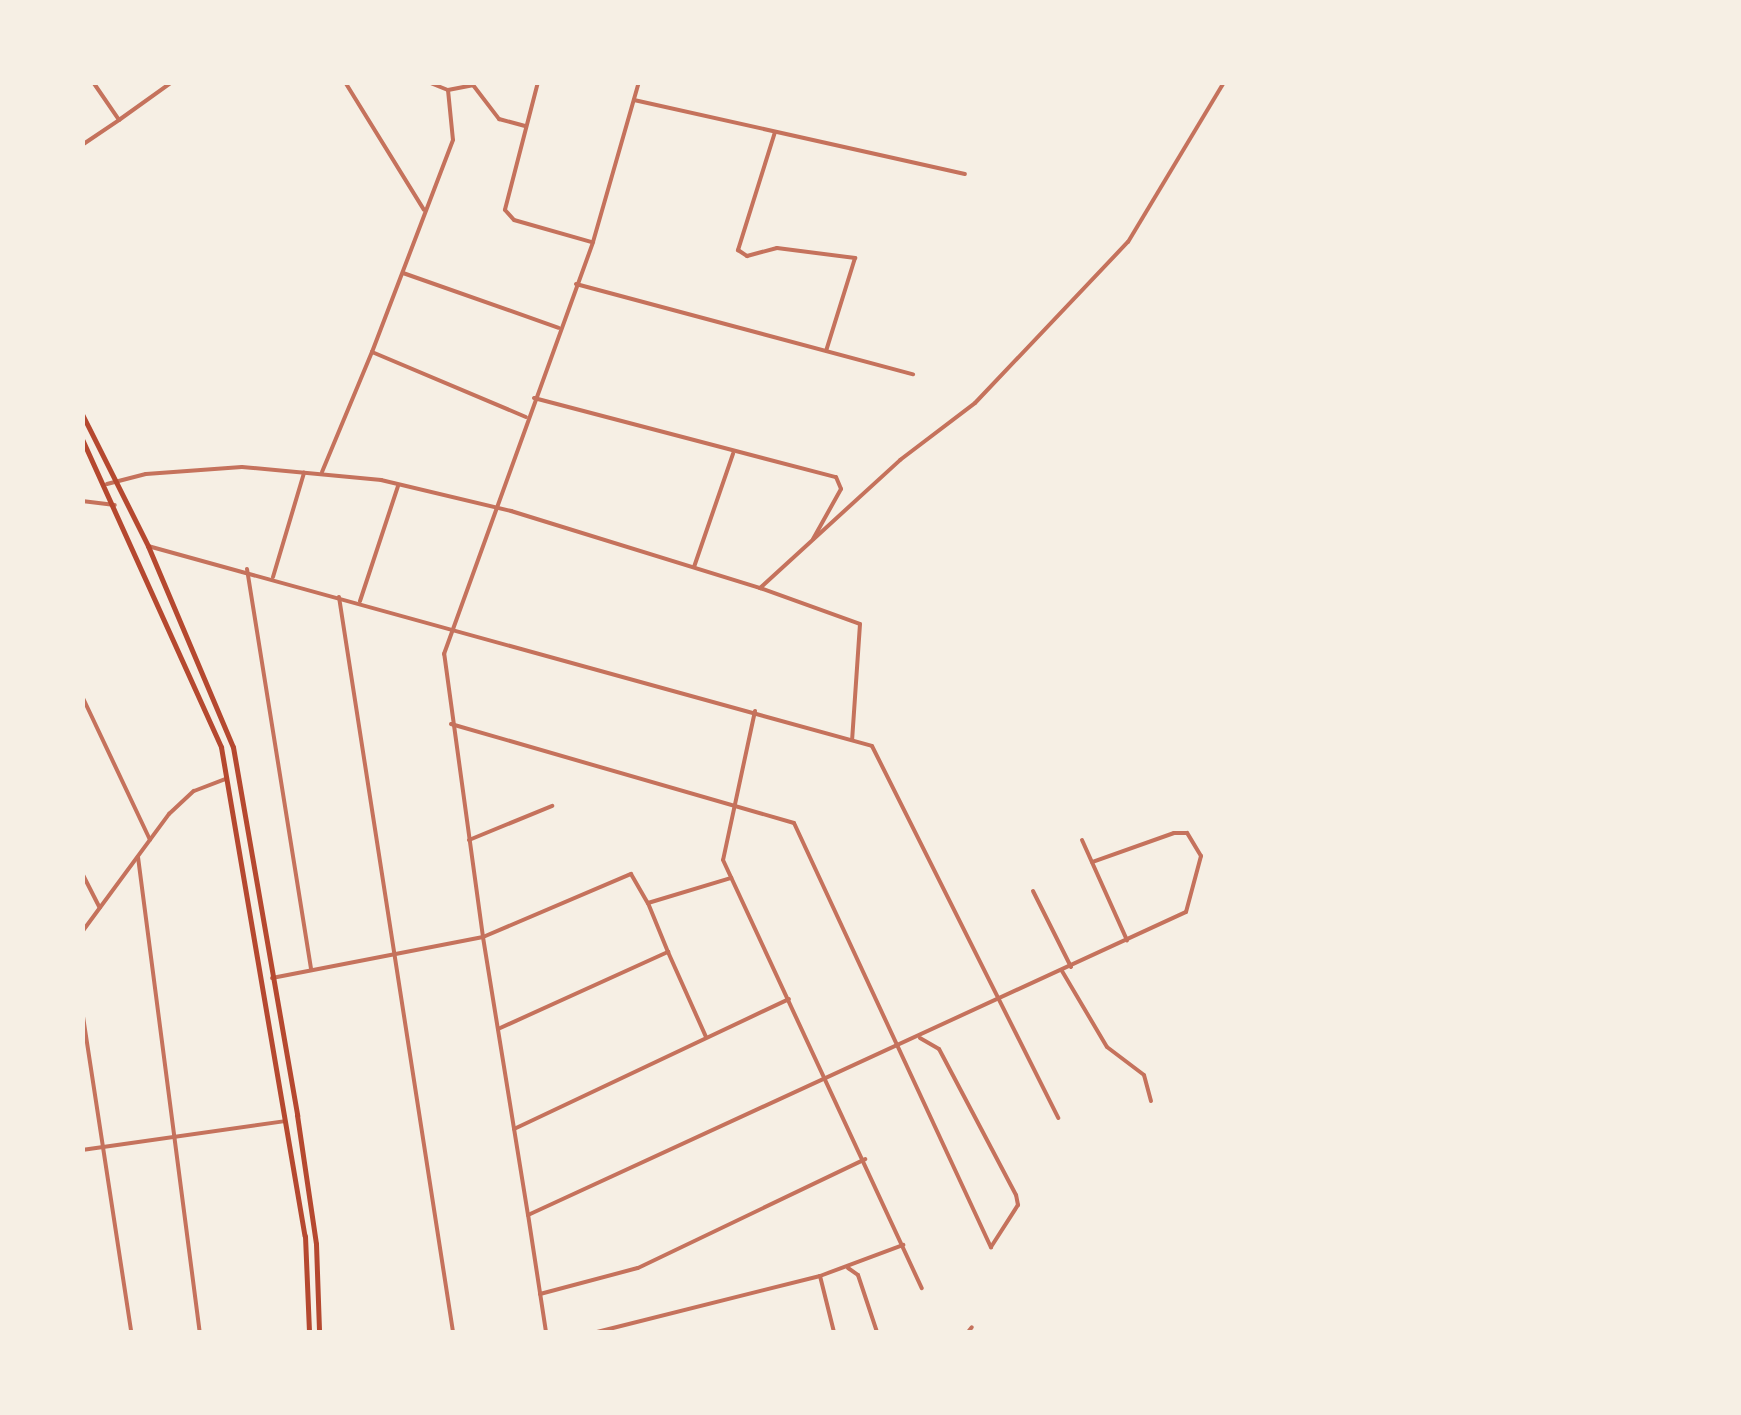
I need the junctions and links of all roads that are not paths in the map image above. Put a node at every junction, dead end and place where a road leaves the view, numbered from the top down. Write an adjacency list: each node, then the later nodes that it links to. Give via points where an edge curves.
1 (94, 82): 12 (street)
2 (172, 82): 12 (street)
3 (345, 82): 17 (street)
4 (428, 82): 10 (street)
5 (480, 82): 9 (street)
6 (538, 82): 13 (street)
7 (638, 82): 11 (street)
8 (1224, 82): 38 (street, via 1128,242 974,403)
9 (473, 85): 10 (street); 13 (street, via 498,120)
10 (448, 90): 17 (street, via 453,140)
11 (634, 100): 14 (street); 18 (street)
12 (119, 120): 15 (street)
13 (526, 126): 18 (street, via 504,205 509,216)
14 (775, 132): 16 (street); 22 (street, via 738,250 747,256 777,248 855,258)
15 (82, 145)
16 (965, 174)
17 (424, 212): 19 (street)
18 (593, 242): 20 (street)
19 (403, 273): 21 (street); 23 (street)
20 (576, 284): 21 (street); 22 (street)
21 (559, 328): 25 (street)
22 (826, 351): 24 (street)
23 (372, 352): 27 (street); 31 (street)
24 (913, 374)
25 (534, 398): 27 (street); 29 (street)
26 (82, 414): 32 (main road)
27 (526, 417): 37 (street)
28 (82, 439): 33 (main road)
29 (733, 454): 38 (street, via 836,477 841,489); 40 (street)
30 (304, 473): 31 (street); 32 (street, via 242,467); 42 (street)
31 (321, 474): 34 (street)
32 (117, 481): 33 (street); 39 (main road)
33 (107, 484): 36 (main road)
34 (398, 484): 37 (street); 45 (street)
35 (82, 500): 36 (street)
36 (115, 505): 51 (main road, via 210,718)
37 (493, 507): 40 (street); 46 (street)
38 (813, 539): 43 (street)
39 (148, 546): 41 (street); 72 (main road, via 228,730)
40 (694, 567): 43 (street)
41 (247, 568): 42 (street); 70 (street)
42 (273, 577): 44 (street)
43 (760, 588): 50 (street, via 860,624)
44 (338, 596): 45 (street); 68 (street)
45 (360, 601): 46 (street)
46 (453, 626): 48 (street); 49 (street, via 444,654)
47 (82, 696): 54 (street)
48 (755, 711): 50 (street); 52 (street)
49 (452, 724): 52 (street); 55 (street)
50 (852, 740): 74 (street, via 878,750)
51 (226, 780): 54 (street, via 194,791); 83 (main road)
52 (732, 803): 60 (street, via 723,860); 79 (street, via 794,823)
53 (552, 806): 55 (street)
54 (150, 840): 57 (street)
55 (469, 840): 65 (street)
56 (1082, 840): 58 (street)
57 (138, 857): 63 (street); 85 (street)
58 (1092, 862): 66 (street); 66 (street, via 1174,833 1197,843 1200,875 1186,912)
59 (82, 873): 63 (street)
60 (733, 878): 62 (street); 73 (street)
61 (1033, 891): 69 (street)
62 (648, 904): 65 (street, via 631,874); 67 (street)
63 (100, 908): 64 (street)
64 (82, 932)
65 (483, 937): 68 (street); 76 (street)
66 (1127, 940): 69 (street)
67 (668, 952): 76 (street); 77 (street)
68 (396, 955): 70 (street); 99 (street)
69 (1071, 967): 71 (street)
70 (311, 971): 72 (street)
71 (1062, 971): 74 (street); 81 (street, via 1107,1047 1144,1076)
72 (272, 978): 98 (main road, via 316,1244)
73 (789, 999): 77 (street); 80 (street)
74 (1001, 1000): 78 (street); 82 (street)
75 (82, 1010): 86 (street)
76 (498, 1028): 84 (street)
77 (706, 1038): 84 (street)
78 (920, 1038): 79 (street); 79 (street, via 940,1049 1016,1195 1018,1205 992,1247)
79 (896, 1050): 80 (street)
80 (829, 1078): 88 (street); 89 (street)
81 (1150, 1101)
82 (1058, 1118)
83 (285, 1122): 85 (street); 97 (main road, via 304,1236)
84 (514, 1128): 89 (street)
85 (178, 1136): 86 (street); 96 (street)
86 (105, 1146): 87 (street); 95 (street)
87 (82, 1150)
88 (865, 1159): 90 (street); 94 (street, via 638,1268)
89 (528, 1216): 94 (street)
90 (903, 1245): 91 (street); 93 (street)
91 (848, 1268): 92 (street); 103 (street, via 858,1275)
92 (820, 1276): 101 (street); 102 (street)
93 (922, 1288)
94 (540, 1294): 100 (street)
95 (131, 1332)
96 (200, 1332)
97 (309, 1332)
98 (319, 1332)
99 (453, 1332)
100 (546, 1332)
101 (596, 1332)
102 (834, 1332)
103 (877, 1332)

